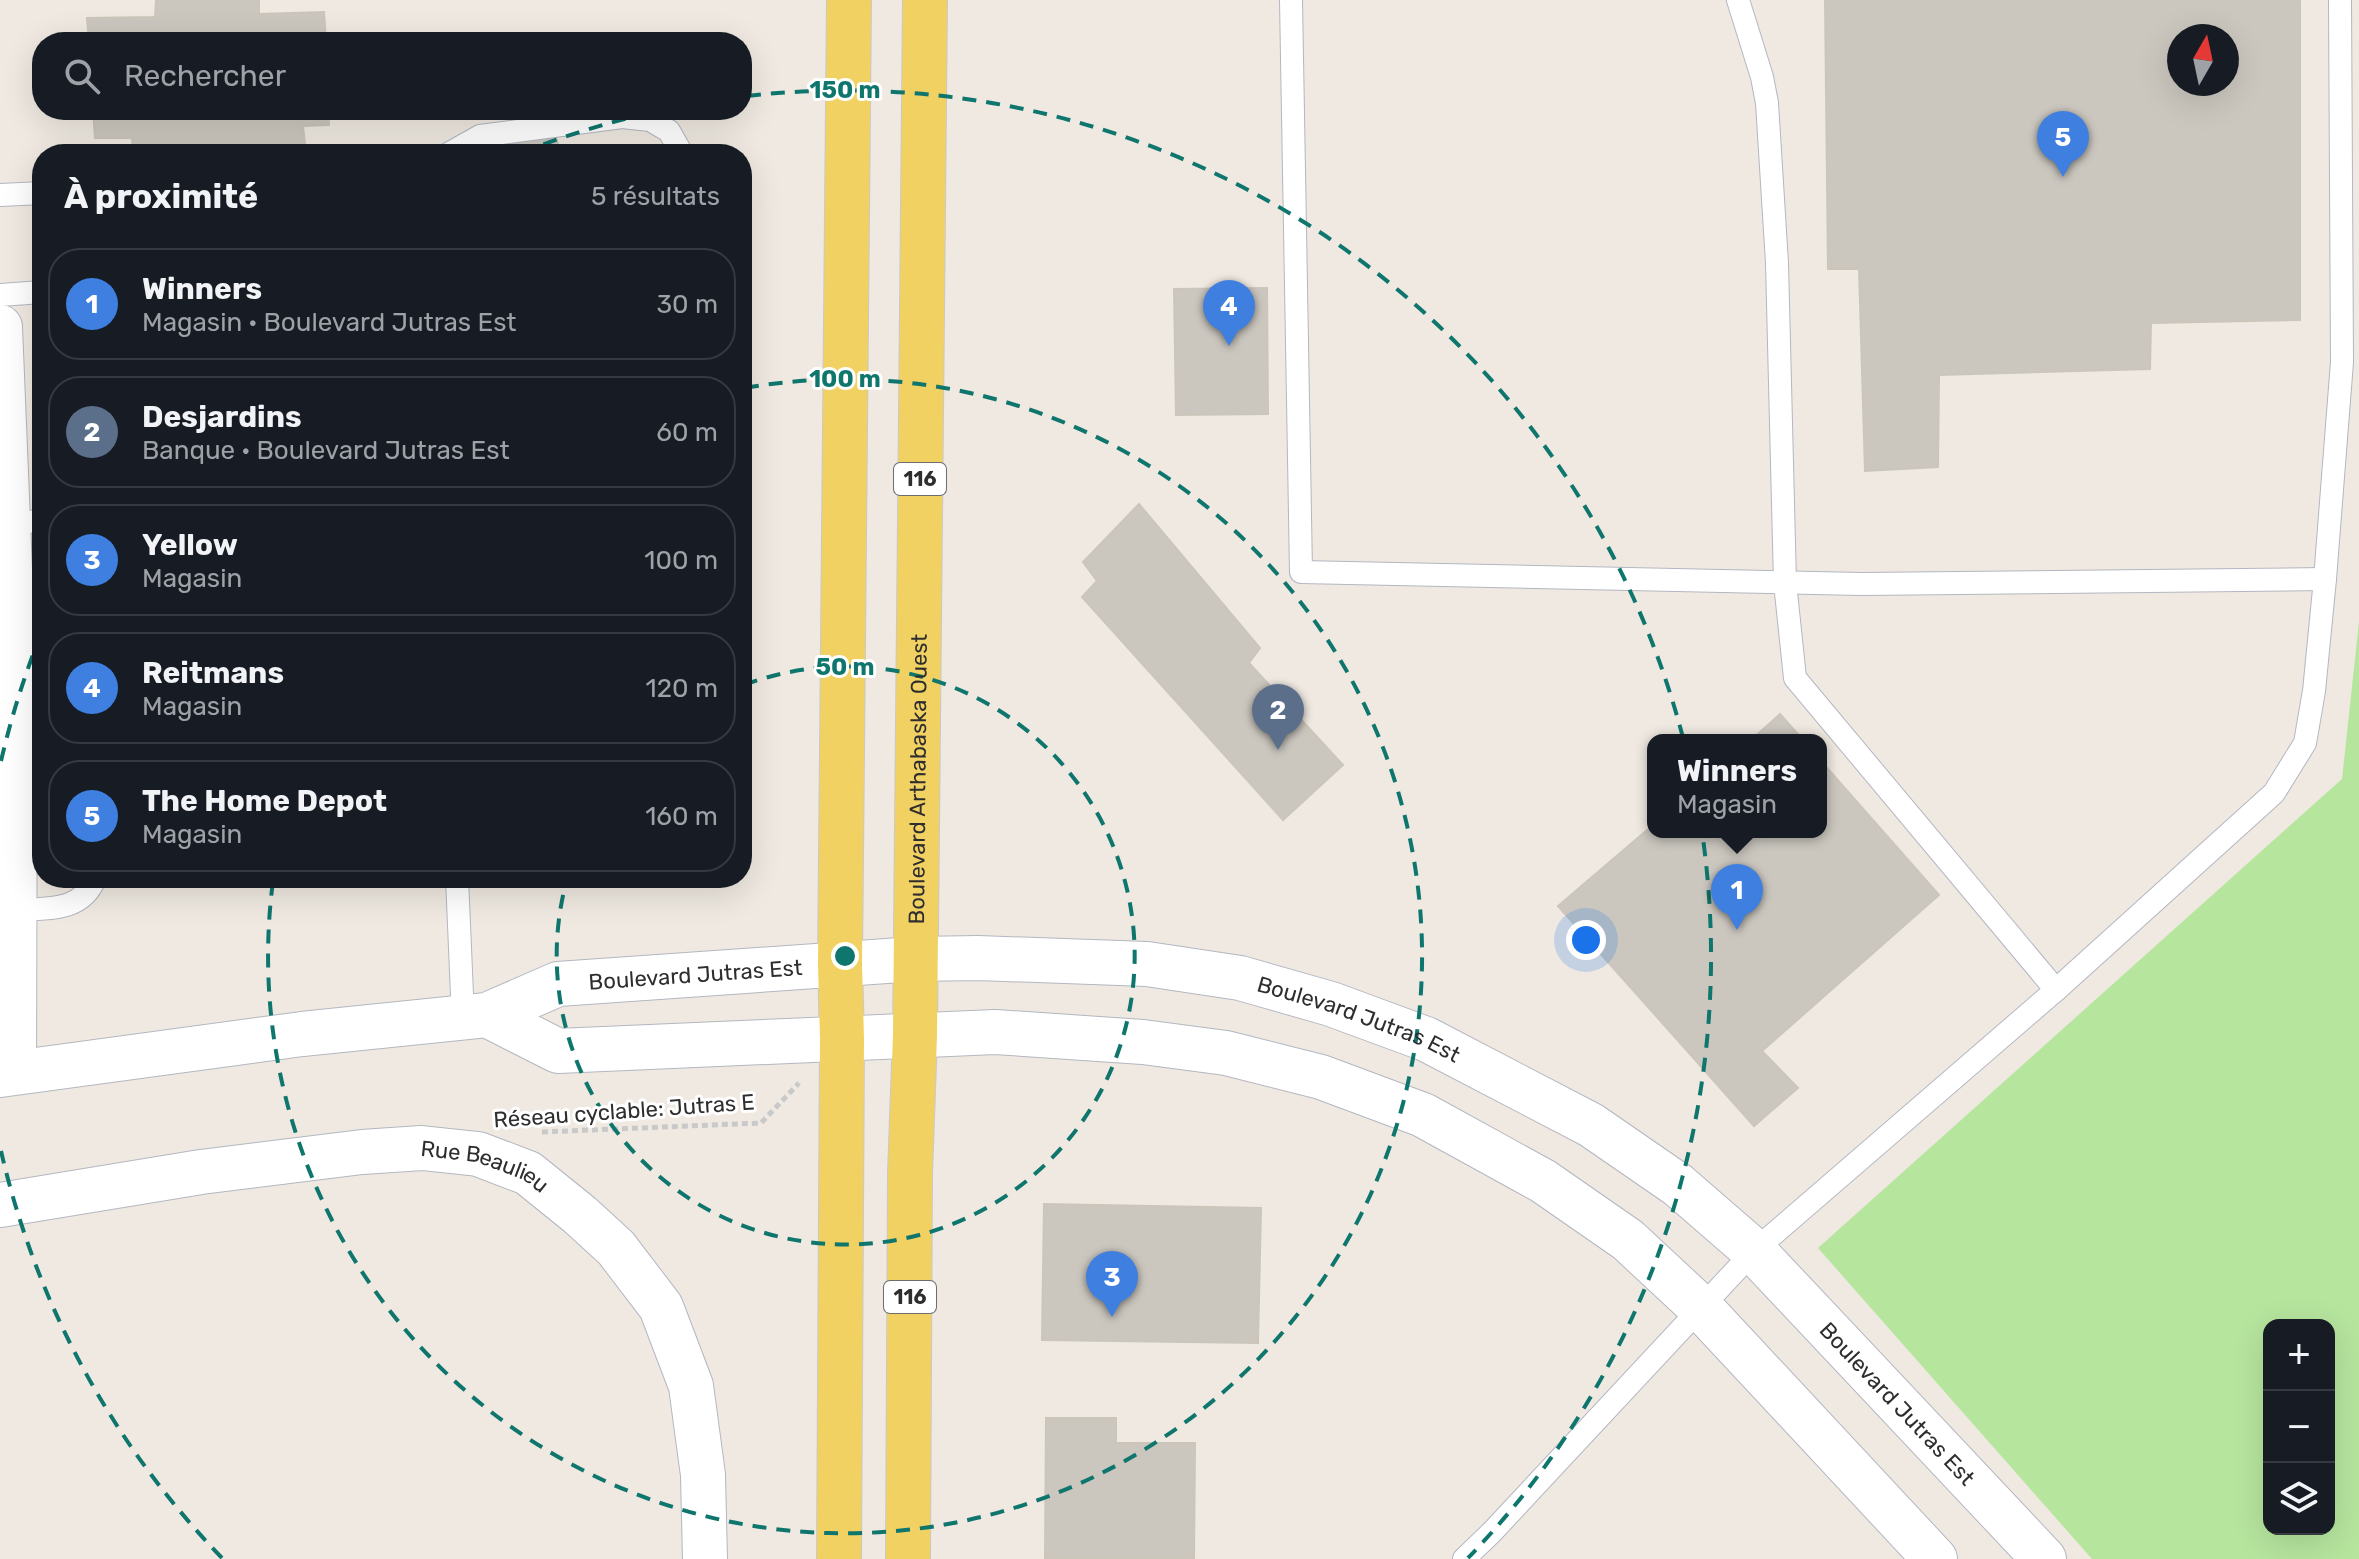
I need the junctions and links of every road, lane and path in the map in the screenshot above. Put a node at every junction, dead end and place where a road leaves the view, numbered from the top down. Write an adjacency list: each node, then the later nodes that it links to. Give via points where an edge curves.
1 (849, 0): 24 (main road)
2 (925, 0): 23 (main road, Boulevard Arthabaska Ouest / 116)
3 (1291, 0): 18 (lane, via 1301,572)
4 (1738, 0): 18 (lane, via 1767,103)
5 (2340, 0): 17 (lane, via 2342,362)
6 (600, 120): 8 (lane, via 480,136)
7 (650, 120): 9 (lane, via 669,131)
8 (466, 144)
9 (676, 144)
10 (32, 193): 11 (lane)
11 (0, 195)
12 (32, 293): 13 (lane)
13 (0, 295)
14 (0, 327): 15 (main road)
15 (2, 419): 16 (main road)
16 (25, 522): 19 (main road)
17 (2325, 579): 18 (lane); 25 (lane, via 2305,743 2274,793)
18 (1785, 583): 25 (lane, via 1795,678)
19 (7, 787): 22 (main road)
20 (89, 888): 22 (lane, via 82,899 65,907)
21 (458, 888): 26 (lane)
22 (14, 910): 29 (main road)
23 (915, 959): 24 (main road, Boulevard Jutras Est); 27 (main road, Boulevard Arthabaska Ouest / 116); 32 (main road, Boulevard Jutras Est, via 1147,964 1240,978 1331,1004 1426,1039 1591,1125 1678,1185)
24 (840, 964): 26 (main road, Boulevard Jutras Est, via 558,984); 28 (main road)
25 (2056, 990): 32 (lane)
26 (475, 1016): 28 (main road, via 558,1051); 29 (main road, Boulevard Jutras Est)
27 (915, 1035): 28 (main road); 33 (main road, via 995,1032 1143,1042 1226,1053 1321,1077 1423,1115 1543,1181 1628,1240); 37 (main road, Boulevard Arthabaska Ouest / 116)
28 (842, 1039): 30 (path, Réseau cyclable: Jutras E, via 761,1123); 36 (main road)
29 (7, 1074)
30 (533, 1132)
31 (0, 1205): 35 (main road, Rue Beaulieu, via 201,1172 422,1148 478,1154 528,1173 616,1248 661,1307 691,1386 703,1475)
32 (1754, 1251): 33 (lane); 41 (main road, Boulevard Jutras Est)
33 (1701, 1308): 34 (lane); 40 (main road)
34 (1492, 1532): 38 (lane); 39 (lane)
35 (705, 1559)
36 (839, 1559)
37 (908, 1559)
38 (1464, 1559)
39 (1491, 1559)
40 (1935, 1559)
41 (2044, 1559)

